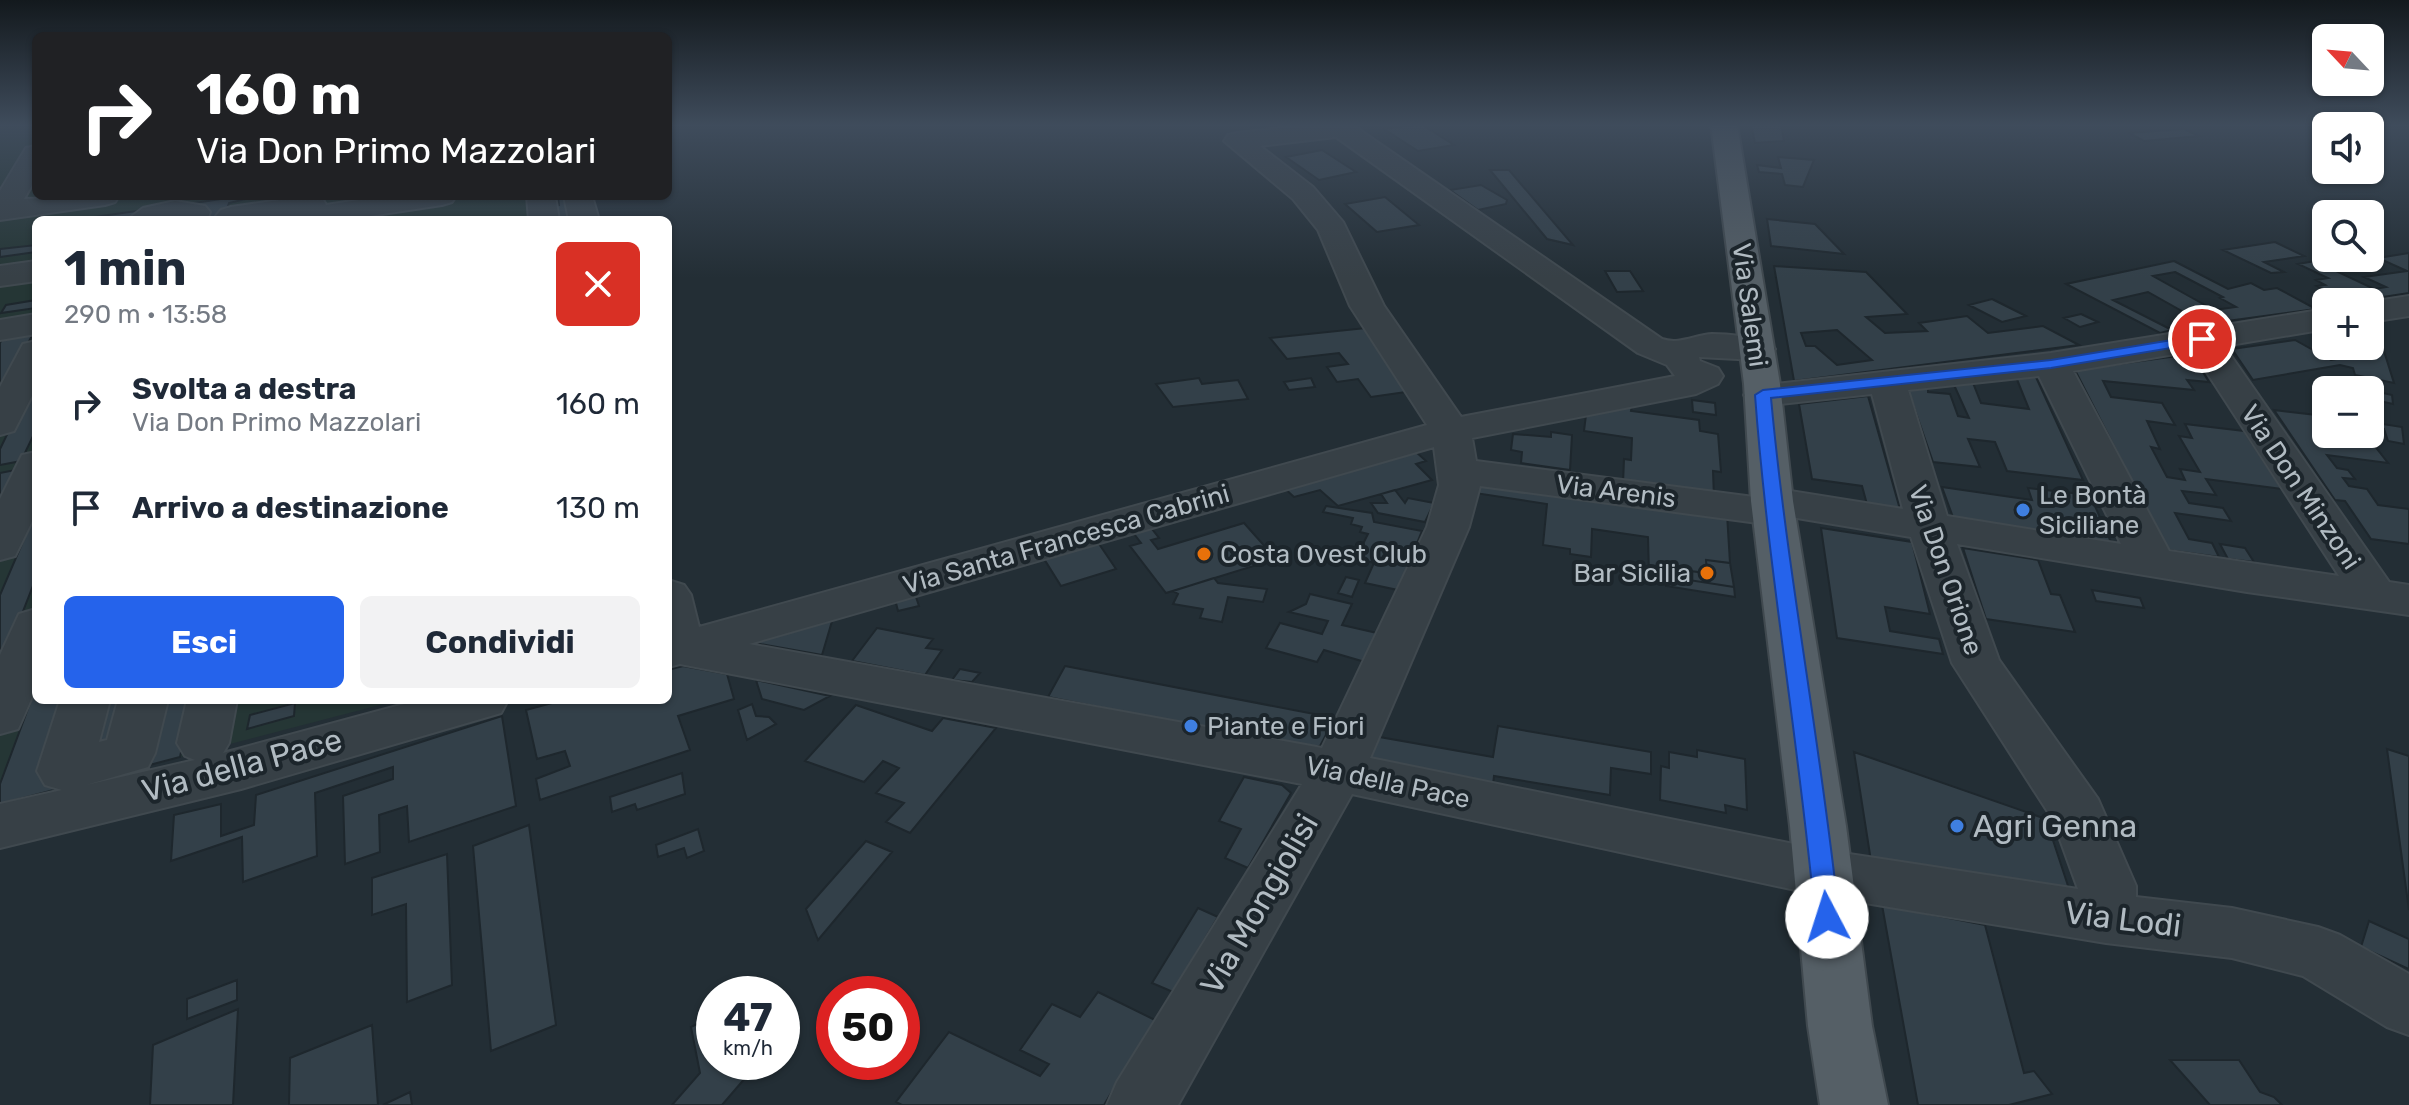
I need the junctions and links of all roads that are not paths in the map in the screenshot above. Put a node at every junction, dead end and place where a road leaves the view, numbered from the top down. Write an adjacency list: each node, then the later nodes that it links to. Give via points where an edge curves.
1 (24, 176): 14 (street)
2 (1281, 176): 34 (street, via 1332,228 1367,306)
3 (1407, 176): 30 (street, via 1650,346)
4 (1731, 176): 31 (main road, Via Salemi)
5 (61, 200): 14 (street)
6 (254, 200): 11 (street, via 235,204)
7 (341, 200): 12 (street)
8 (416, 200): 13 (street)
9 (182, 209): 10 (street)
10 (149, 216)
11 (232, 216)
12 (243, 216)
13 (311, 216)
14 (1, 219): 15 (street)
15 (32, 230)
16 (32, 255): 17 (street)
17 (0, 259)
18 (32, 272): 19 (street)
19 (0, 276)
20 (32, 298): 21 (street)
21 (0, 303)
22 (2409, 306): 23 (street)
23 (2384, 310)
24 (2312, 321): 27 (street)
25 (32, 325): 26 (street)
26 (0, 330)
27 (2202, 339): 29 (street); 42 (street, Via Don Minzoni)
28 (32, 360): 33 (street)
29 (2051, 364): 32 (street); 41 (street)
30 (1693, 367): 31 (street); 34 (street, Via Santa Francesca Cabrini, via 1683,386)
31 (1760, 376): 32 (street); 38 (main road, Via Salemi)
32 (1887, 382): 39 (street, Via Don Orione)
33 (0, 423)
34 (1455, 450): 38 (street, Via Arenis); 44 (street, Via Santa Francesca Cabrini); 50 (street, Via Mongiolisi, via 1460,485 1448,527)
35 (32, 464): 36 (street)
36 (0, 469)
37 (32, 472): 40 (street)
38 (1773, 506): 39 (street, Via Arenis); 52 (main road, Via Salemi)
39 (1929, 527): 41 (street, Via Arenis); 53 (street, Via Don Orione, via 1976,663 2078,814 2107,886)
40 (0, 547)
41 (2153, 563): 42 (street, Via Arenis)
42 (2391, 597)
43 (32, 636): 45 (street)
44 (674, 649): 50 (street, Via della Pace)
45 (12, 693)
46 (84, 704): 47 (street, via 64,771 129,753)
47 (142, 704)
48 (455, 704): 49 (street, Via della Pace)
49 (355, 718): 51 (street, Via della Pace, via 241,769)
50 (1338, 771): 52 (street, Via della Pace); 55 (street, Via Mongiolisi)
51 (0, 826)
52 (1823, 873): 53 (street, Via Lodi); 56 (main road, Via Salemi)
53 (2106, 918): 54 (street, Via Lodi, via 2232,933 2318,953)
54 (2409, 1007)
55 (1141, 1105)
56 (1854, 1105)

